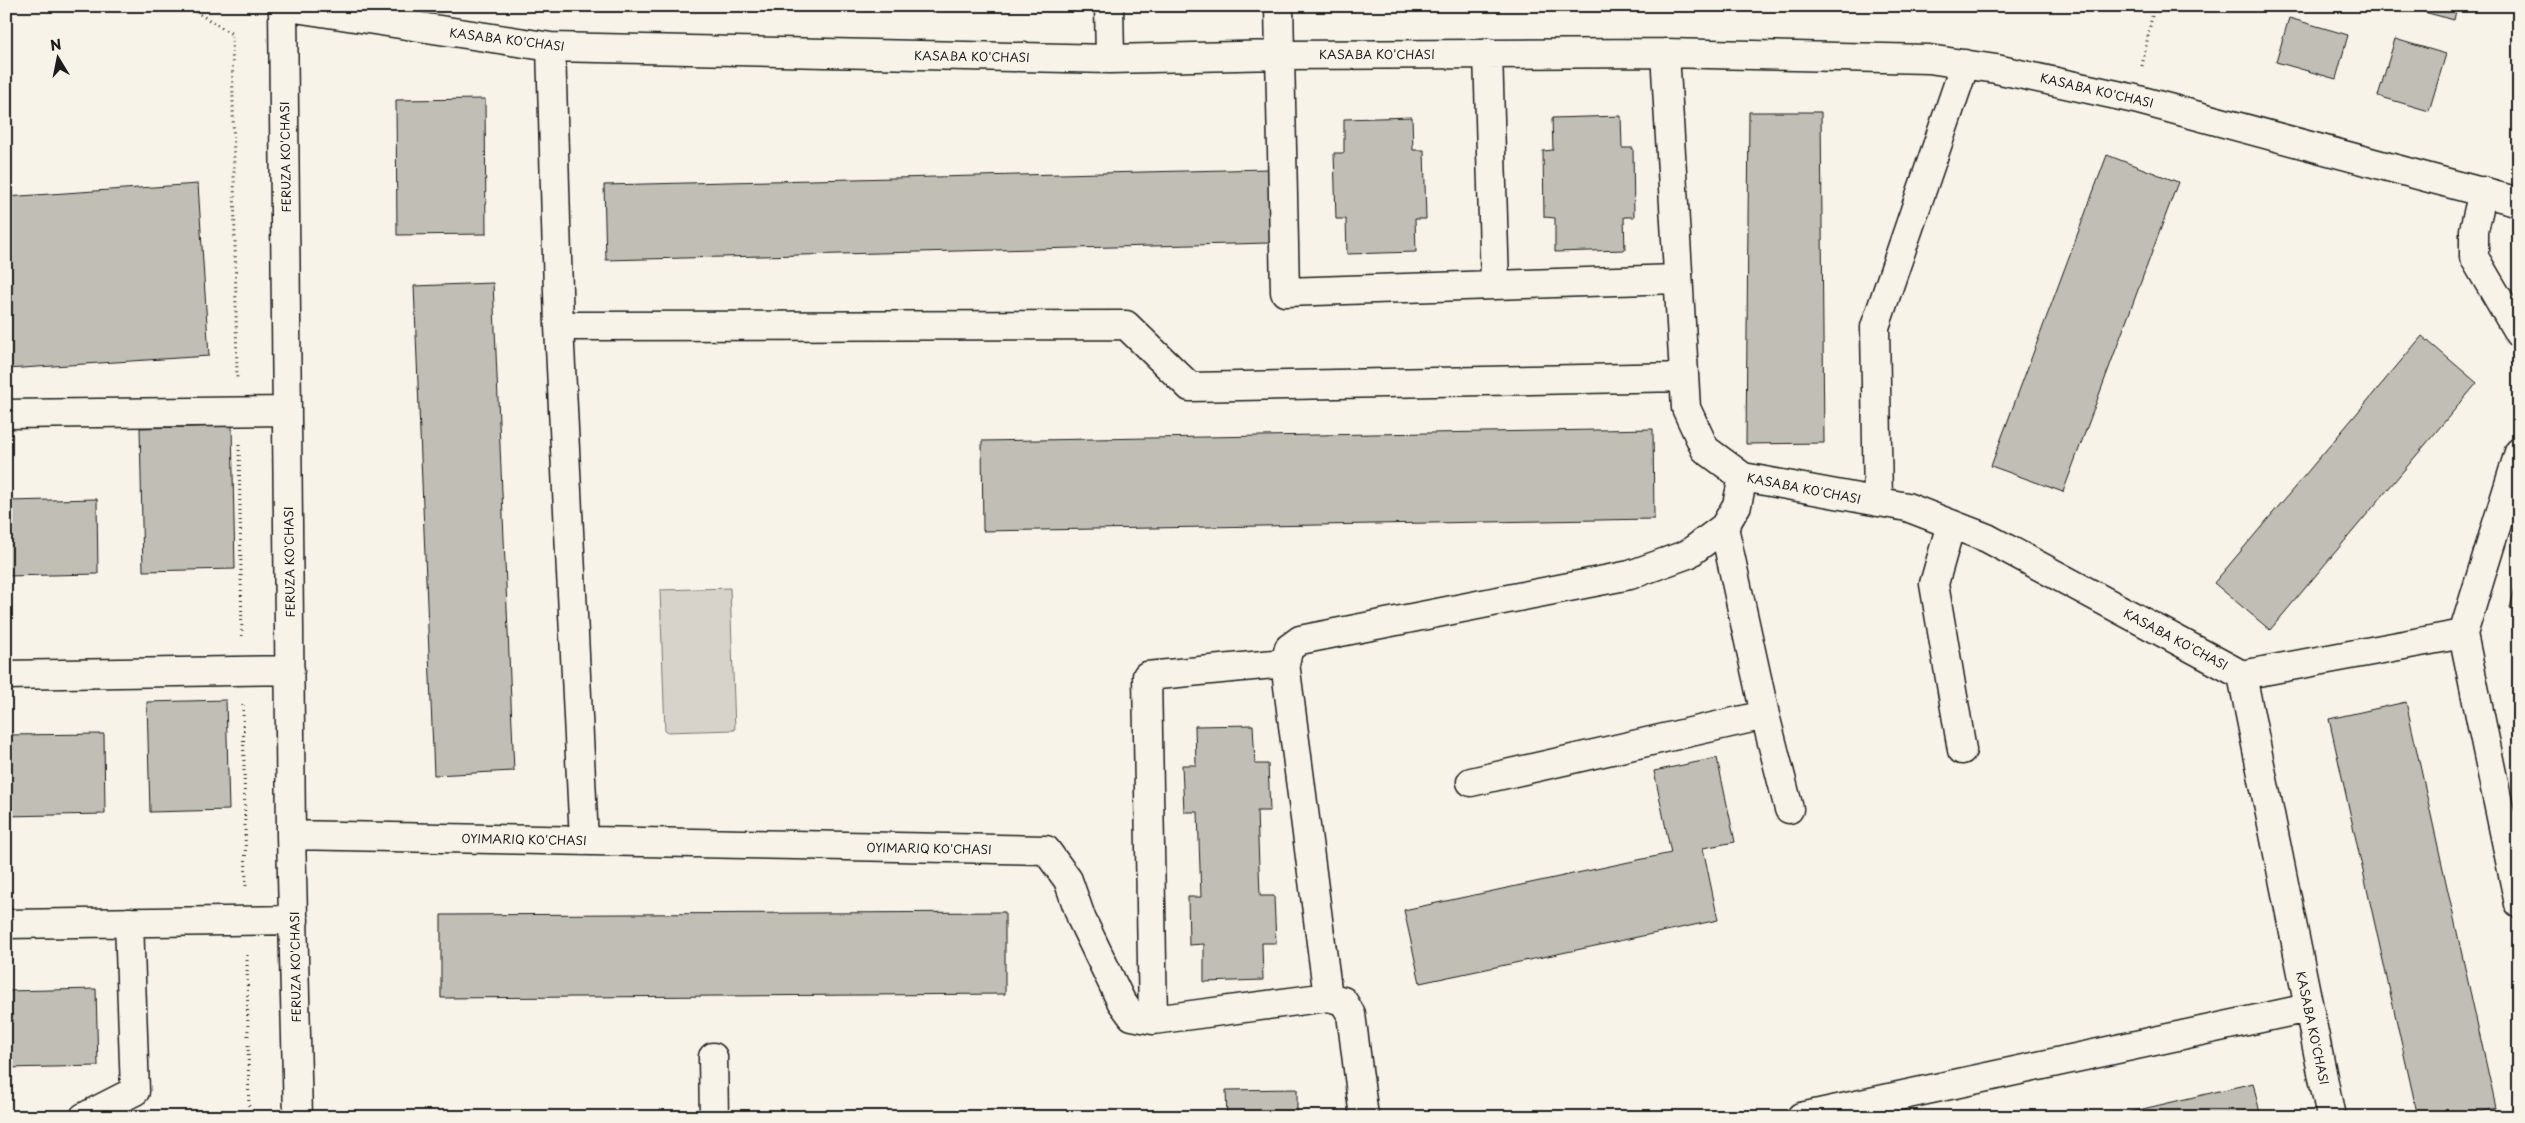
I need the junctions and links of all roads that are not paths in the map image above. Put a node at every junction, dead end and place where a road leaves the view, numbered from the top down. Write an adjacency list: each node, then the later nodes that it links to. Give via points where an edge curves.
1 (283, 6): 4 (street, KASABA KO'CHASI); 17 (street, FERUZA KO'CHASI)
2 (1109, 6): 8 (street)
3 (1279, 6): 7 (street)
4 (551, 47): 8 (street, KASABA KO'CHASI); 14 (street)
5 (1488, 53): 6 (street, KASABA KO'CHASI); 7 (street, KASABA KO'CHASI); 13 (street)
6 (1664, 53): 9 (street, KASABA KO'CHASI, via 1863,56); 12 (street, KASABA KO'CHASI)
7 (1280, 55): 8 (street, KASABA KO'CHASI); 13 (street, via 1285,292)
8 (1110, 59)
9 (1965, 64): 10 (street, KASABA KO'CHASI, via 2136,99); 21 (street, via 1875,326)
10 (2483, 191): 11 (street, KASABA KO'CHASI); 15 (street, via 2474,230 2474,256)
11 (2519, 202)
12 (1678, 279): 13 (street); 16 (street, KASABA KO'CHASI)
13 (1496, 285)
14 (559, 326): 16 (street, via 1126,325 1190,387); 34 (street)
15 (2519, 334)
16 (1684, 377): 20 (street, KASABA KO'CHASI, via 1686,408 1705,449)
17 (287, 410): 18 (street); 26 (street, FERUZA KO'CHASI)
18 (6, 414)
19 (2519, 452): 24 (street)
20 (1743, 477): 21 (street, KASABA KO'CHASI); 23 (street, via 1736,505)
21 (1878, 502): 22 (street, KASABA KO'CHASI, via 1907,507)
22 (1951, 524): 28 (street, KASABA KO'CHASI, via 1987,538); 30 (street, via 1934,584)
23 (1724, 527): 25 (street, via 1688,554 1630,574 1300,640 1289,648); 29 (street)
24 (2463, 634): 28 (street, KASABA KO'CHASI); 35 (street)
25 (1285, 663): 39 (street); 41 (street, via 1147,676)
26 (290, 670): 27 (street); 33 (street, FERUZA KO'CHASI)
27 (6, 675)
28 (2242, 675): 40 (street, KASABA KO'CHASI)
29 (1765, 715): 31 (street); 32 (street)
30 (1962, 750)
31 (1472, 782)
32 (1789, 808)
33 (292, 835): 34 (street, OYIMARIQ KO'CHASI); 36 (street, FERUZA KO'CHASI)
34 (584, 840): 41 (street, OYIMARIQ KO'CHASI, via 1046,850 1068,880 1082,920 1122,1001 1132,1016)
35 (2519, 904)
36 (294, 920): 37 (street); 44 (street, FERUZA KO'CHASI)
37 (129, 922): 38 (street); 43 (street, via 136,1091)
38 (6, 924)
39 (1328, 997): 41 (street, OYIMARIQ KO'CHASI); 46 (street, via 1343,1001 1351,1014)
40 (2308, 1008): 47 (street); 48 (street, KASABA KO'CHASI)
41 (1153, 1020)
42 (713, 1057): 45 (street)
43 (84, 1117)
44 (298, 1117)
45 (714, 1117)
46 (1364, 1117)
47 (1801, 1117)
48 (2331, 1117)

